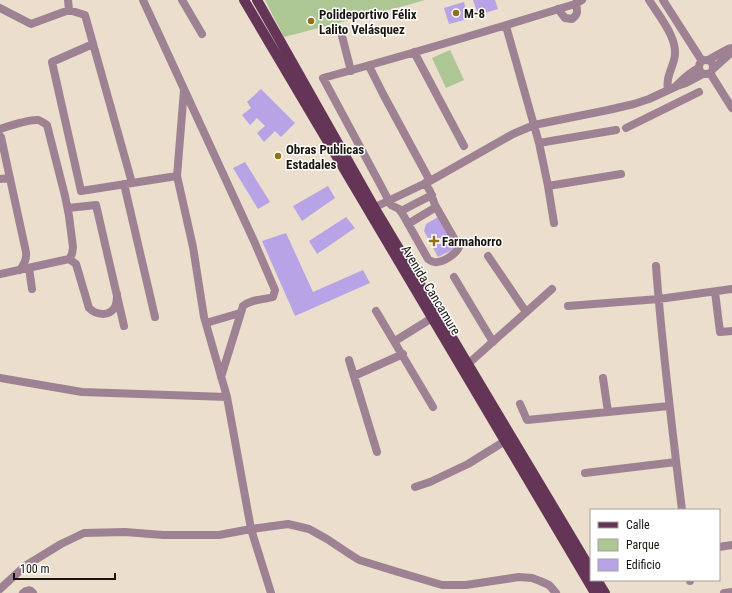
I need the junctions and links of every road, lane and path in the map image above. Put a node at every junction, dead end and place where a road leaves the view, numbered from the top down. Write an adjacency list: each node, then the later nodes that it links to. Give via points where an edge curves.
1 (68, 0): 11 (street)
2 (142, 0): 22 (street)
3 (182, 0): 13 (street)
4 (244, 0): 44 (main road, Avenida Cancamure)
5 (256, 0): 44 (main road, Avenida Cancamure)
6 (649, 0): 23 (street, via 672,37 675,47)
7 (663, 0): 20 (street)
8 (579, 2): 10 (street); 10 (street, via 578,12 572,19 565,18)
9 (0, 8): 11 (street, via 31,24)
10 (558, 9): 12 (street)
11 (69, 10): 15 (street, via 85,15)
12 (506, 26): 17 (street); 27 (street)
13 (202, 34)
14 (342, 36): 21 (street)
15 (93, 44): 38 (street); 38 (street, via 52,62 81,191)
16 (732, 48): 20 (street)
17 (414, 52): 19 (street); 32 (street)
18 (732, 52): 20 (street)
19 (369, 66): 21 (street); 37 (street)
20 (706, 67): 23 (street, via 691,72 677,86); 26 (street)
21 (351, 71): 41 (street, via 323,78)
22 (184, 90): 34 (street); 66 (street, via 275,290 273,297 245,304)
23 (667, 91): 25 (street); 27 (street, via 628,106)
24 (700, 92): 25 (street)
25 (672, 105): 28 (street)
26 (732, 108)
27 (534, 125): 31 (street); 37 (street, via 513,134)
28 (626, 128)
29 (616, 130): 31 (street)
30 (2, 132): 35 (street); 43 (street, via 37,120 47,125)
31 (539, 143): 39 (street)
32 (464, 146)
33 (621, 174): 39 (street)
34 (177, 176): 38 (street); 69 (street)
35 (10, 178): 36 (street); 49 (street)
36 (0, 179)
37 (428, 182): 40 (street); 41 (street)
38 (128, 184): 67 (street)
39 (548, 186): 46 (street)
40 (432, 195): 42 (street); 45 (street)
41 (389, 200): 44 (street); 45 (street, via 391,205)
42 (436, 207): 47 (street); 47 (street, via 459,247 457,252 442,261 431,261)
43 (68, 208): 50 (street, via 73,247); 61 (street, via 96,205)
44 (372, 209): 68 (main road, Avenida Cancamure); 76 (main road, Avenida Cancamure)
45 (401, 211): 47 (street)
46 (554, 223)
47 (408, 224)
48 (488, 256): 65 (street)
49 (26, 257): 51 (street); 54 (street)
50 (68, 259): 51 (street); 61 (street, via 76,264 91,311 98,314 110,312 117,301)
51 (38, 266): 53 (street)
52 (656, 266): 62 (street)
53 (29, 268): 54 (street); 57 (street)
54 (20, 270): 55 (street)
55 (0, 274)
56 (454, 277): 73 (street)
57 (32, 289)
58 (552, 289): 65 (street)
59 (732, 289): 60 (street)
60 (715, 292): 62 (street); 71 (street, via 720,332)
61 (117, 294): 70 (street)
62 (659, 299): 63 (street); 83 (street)
63 (568, 306)
64 (376, 311): 72 (street)
65 (526, 312): 73 (street)
66 (240, 313): 69 (street); 78 (street)
67 (155, 317)
68 (432, 318): 72 (street); 86 (main road, Avenida Cancamure)
69 (206, 323): 78 (street)
70 (124, 326)
71 (732, 331)
72 (395, 341): 74 (street)
73 (493, 342): 76 (street)
74 (403, 354): 77 (street); 84 (street)
75 (349, 360): 77 (street)
76 (468, 364): 95 (main road, Avenida Cancamure)
77 (354, 376): 87 (street)
78 (221, 377): 81 (street)
79 (0, 378): 81 (street, via 82,392)
80 (603, 378): 85 (street)
81 (227, 397): 92 (street)
82 (520, 404): 85 (street, via 527,420)
83 (669, 406): 85 (street); 88 (street)
84 (433, 407)
85 (608, 412)
86 (505, 441): 90 (street, via 468,464); 95 (main road, Avenida Cancamure)
87 (377, 452)
88 (676, 462): 89 (street); 91 (street)
89 (585, 473)
90 (415, 487)
91 (682, 509)
92 (252, 529): 99 (street, via 219,535 84,533 31,562); 103 (street); 104 (street, via 288,524 309,529 359,560 442,585 466,585 519,577 540,581 549,585)
93 (732, 545): 94 (street)
94 (720, 547)
95 (587, 565): 96 (main road, Avenida Cancamure)
96 (590, 576)
97 (592, 581): 105 (main road, Avenida Cancamure)
98 (598, 581): 106 (main road)
99 (0, 589)
100 (732, 592): 107 (street)
101 (23, 593): 102 (street, via 29,590)
102 (34, 593)
103 (271, 593)
104 (556, 593)
105 (595, 593)
106 (604, 593)
107 (724, 593)

